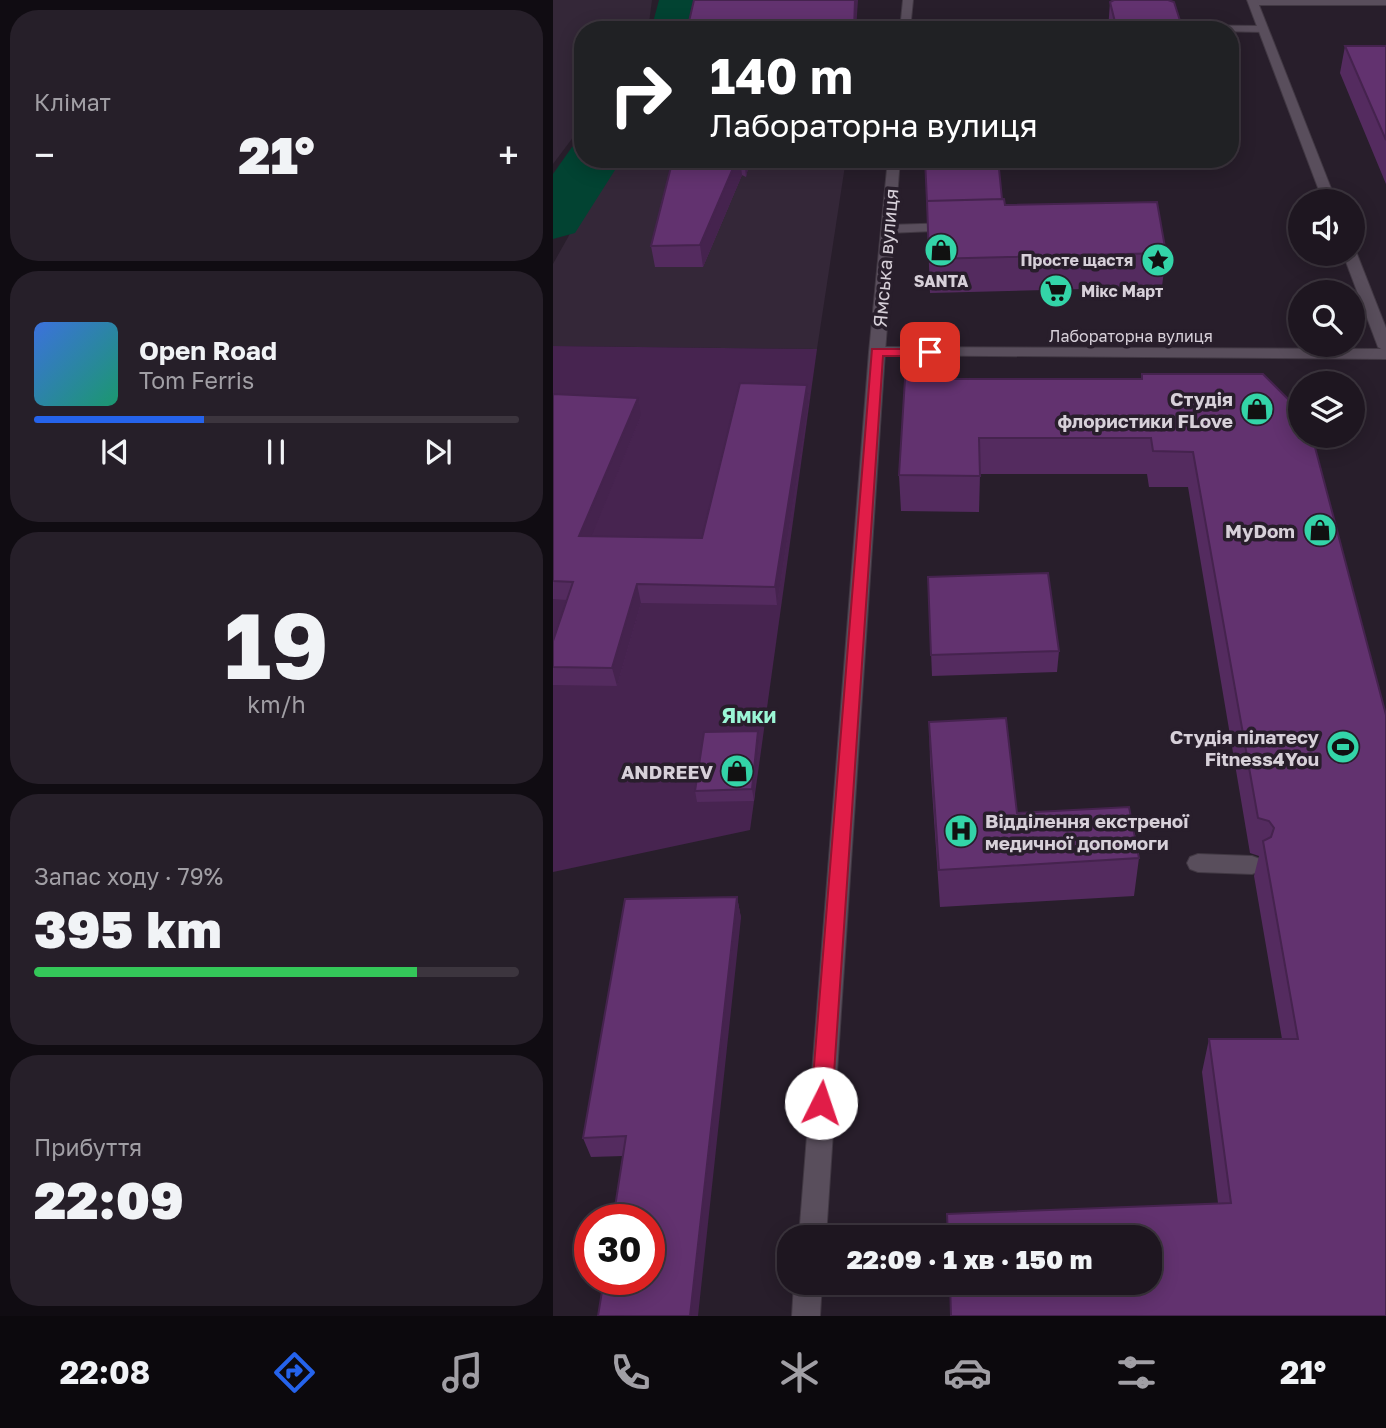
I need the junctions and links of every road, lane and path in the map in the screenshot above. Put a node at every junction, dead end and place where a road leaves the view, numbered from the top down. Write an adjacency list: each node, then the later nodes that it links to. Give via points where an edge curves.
1 (908, 0): 4 (street)
2 (1252, 1): 3 (street); 6 (street)
3 (1386, 2)
4 (906, 21)
5 (1239, 29): 6 (street)
6 (1263, 29): 8 (street)
7 (893, 168): 10 (street, Ямська вулиця)
8 (1324, 189)
9 (969, 227): 10 (street)
10 (887, 229): 13 (street, Ямська вулиця)
11 (1355, 266): 12 (street)
12 (1386, 347)
13 (877, 352): 14 (street, Лабораторна вулиця); 17 (street, Ямська вулиця)
14 (1386, 354)
15 (1198, 863): 16 (street)
16 (1252, 865)
17 (813, 1225)
18 (807, 1295): 19 (street)
19 (806, 1316)

